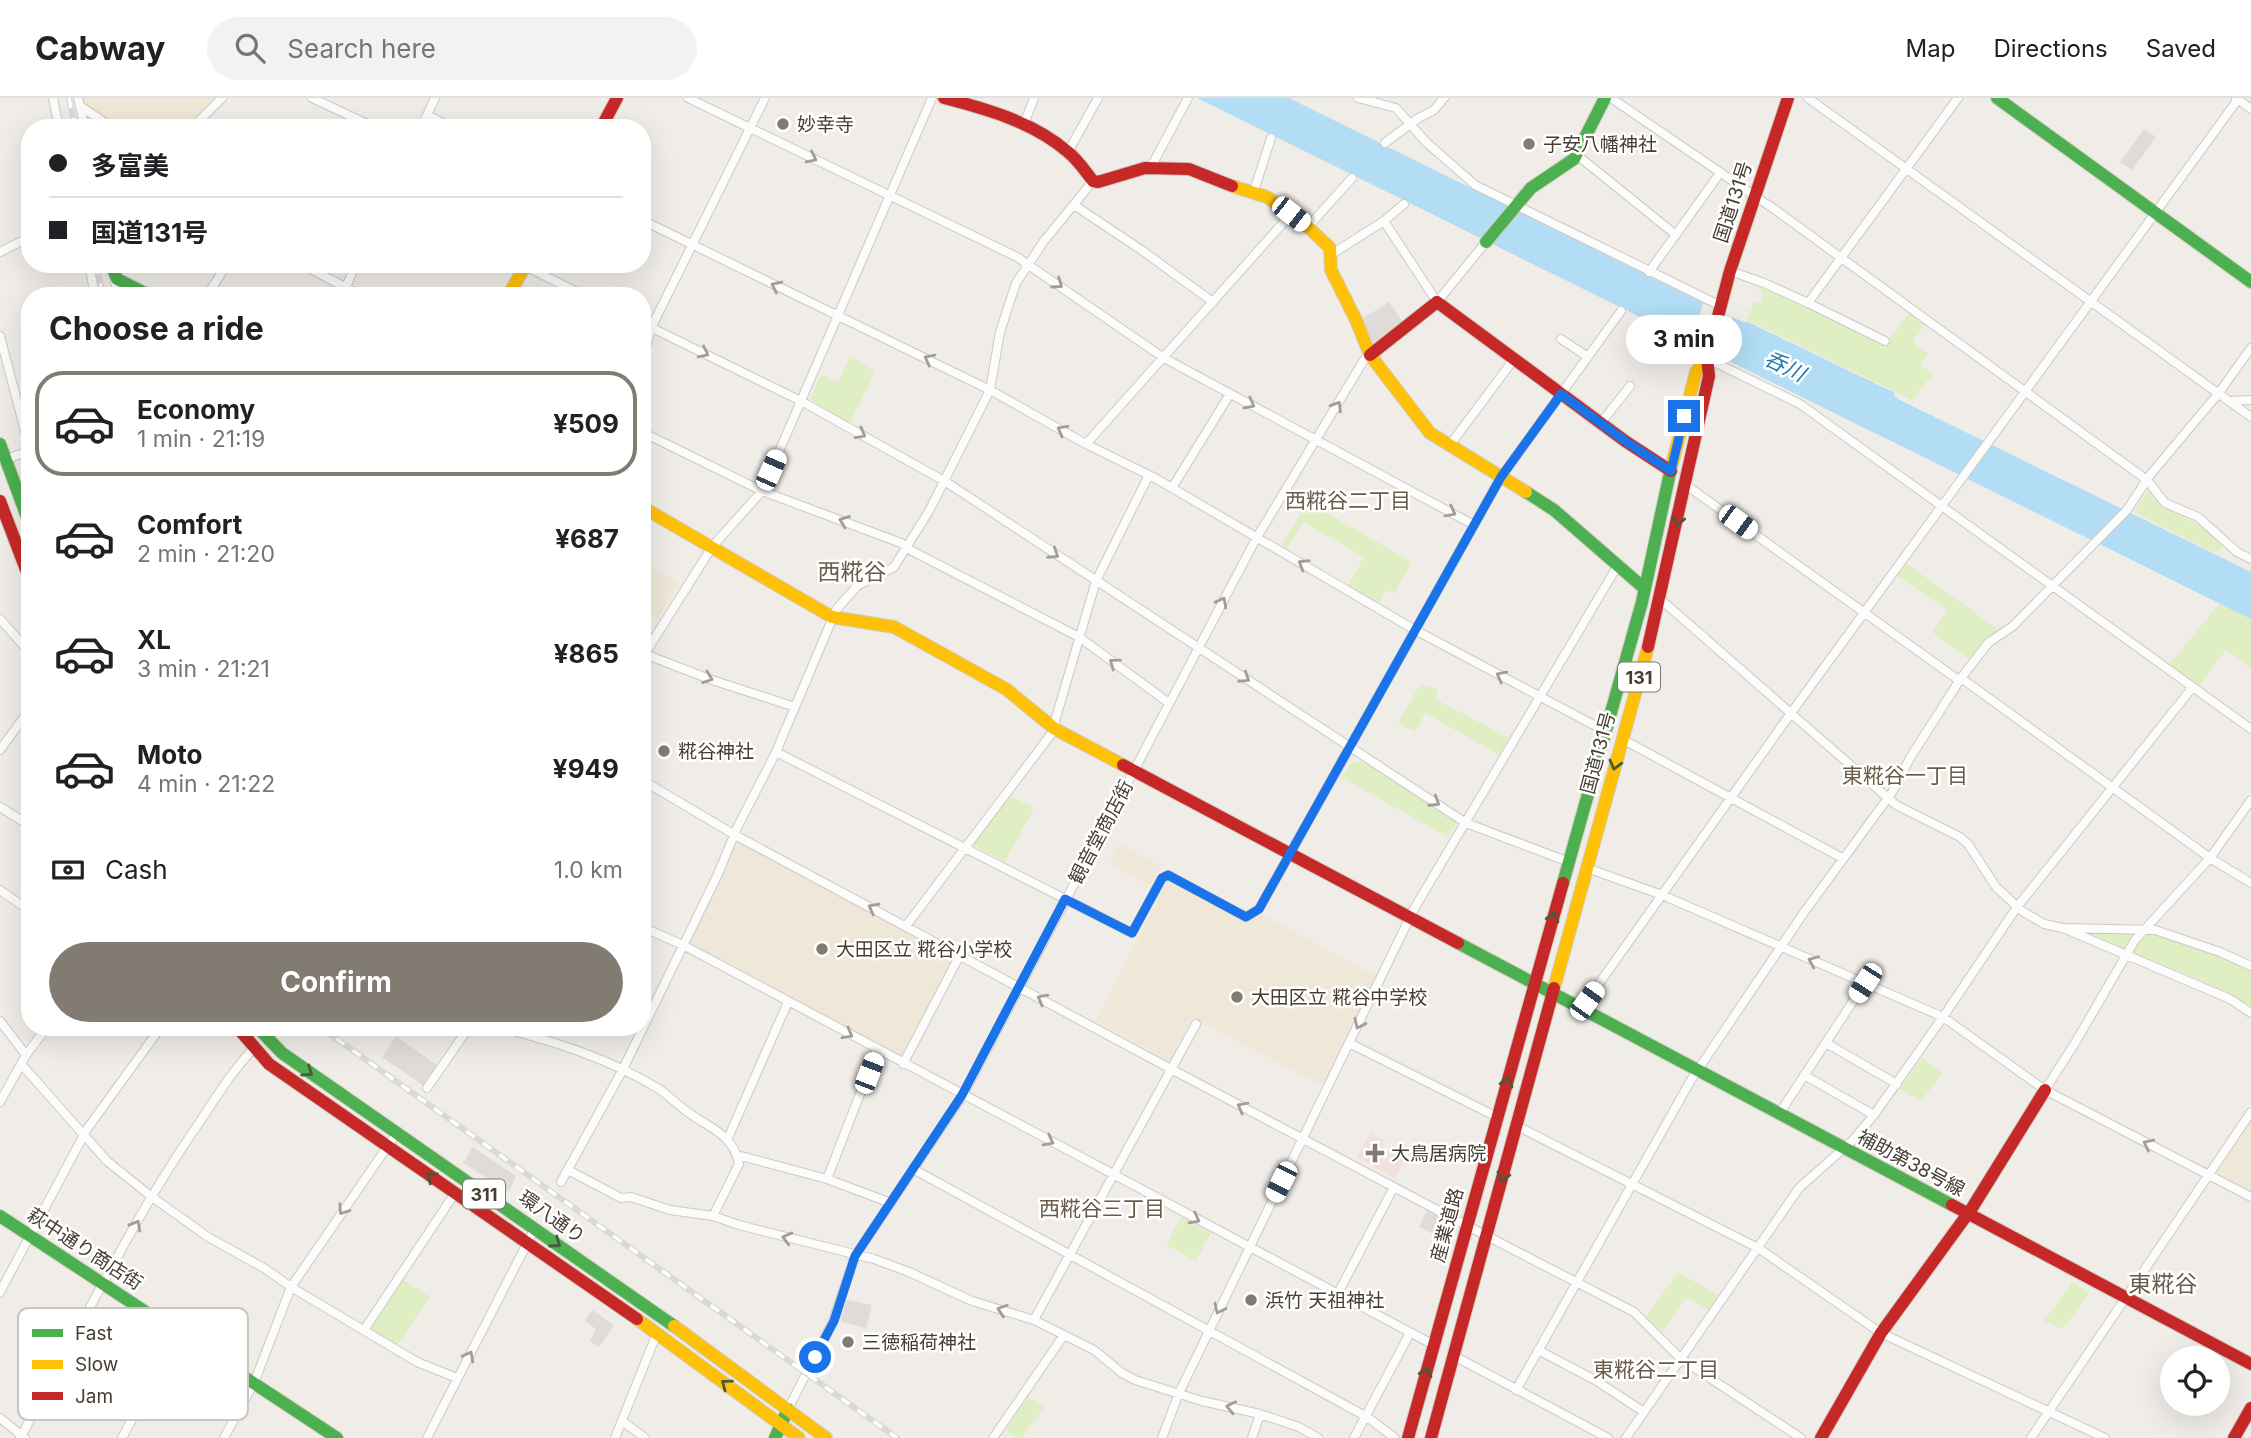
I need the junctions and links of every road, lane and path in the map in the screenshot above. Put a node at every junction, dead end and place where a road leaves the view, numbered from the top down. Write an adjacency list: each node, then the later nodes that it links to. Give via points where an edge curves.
1 (53, 98): 24 (street)
2 (222, 98): 26 (street)
3 (312, 98): 27 (street)
4 (435, 98): 23 (street)
5 (617, 98): 30 (main road)
6 (688, 98): 33 (street)
7 (765, 98): 33 (street)
8 (932, 98): 44 (street)
9 (944, 98): 32 (main road, via 994,110)
10 (1034, 98): 32 (street)
11 (1098, 98): 36 (street)
12 (1188, 98): 38 (street)
13 (1358, 98): 31 (street, via 1396,108)
14 (1444, 98): 31 (street, via 1434,110)
15 (1608, 98): 37 (main road); 40 (street)
16 (1788, 98): 45 (main road, 国道131号 / 131)
17 (1808, 98): 39 (street)
18 (1958, 98): 39 (street)
19 (1997, 98): 49 (main road)
20 (2237, 98): 22 (street); 49 (street)
21 (79, 102): 25 (street)
22 (2251, 108)
23 (427, 115): 28 (street); 29 (street)
24 (57, 119)
25 (101, 119)
26 (201, 119)
27 (359, 119)
28 (425, 119)
29 (435, 119)
30 (606, 119)
31 (1411, 123): 35 (street); 48 (street, via 1475,185)
32 (1024, 124): 36 (main road)
33 (751, 128): 44 (street, one-way to 44); 57 (street)
34 (1271, 138): 43 (street)
35 (1385, 143)
36 (1068, 152): 42 (main road)
37 (1577, 155): 48 (main road, via 1531,188); 54 (street)
38 (1151, 167): 42 (main road); 43 (main road, via 1189,169)
39 (1906, 169): 60 (street); 73 (street)
40 (1720, 173): 45 (street); 54 (street)
41 (1352, 178): 53 (street)
42 (1093, 181): 47 (street)
43 (1254, 191): 50 (main road)
44 (890, 197): 61 (street); 77 (street)
45 (1756, 197): 60 (street); 62 (main road, 国道131号 / 131)
46 (1404, 204): 51 (street)
47 (1074, 205): 61 (street); 71 (street)
48 (1514, 207): 56 (main road); 63 (street)
49 (2155, 212): 67 (main road); 73 (street)
50 (1291, 214): 53 (main road); 71 (street)
51 (1384, 220): 59 (street); 72 (street)
52 (651, 224): 57 (street)
53 (1308, 227): 59 (main road)
54 (1676, 235): 63 (street)
55 (21, 242): 58 (street)
56 (1486, 242): 72 (street)
57 (693, 244): 77 (street, one-way to 57); 78 (street)
58 (0, 252)
59 (1332, 254): 83 (main road, via 1331,270)
60 (1841, 258): 74 (street); 90 (street)
61 (1028, 264): 85 (street, one-way to 85); 89 (street, via 1011,294)
62 (1730, 271): 74 (street); 75 (main road, 国道131号 / 131)
63 (1649, 272): 75 (street)
64 (114, 273): 68 (main road)
65 (315, 273): 69 (street)
66 (540, 273): 70 (street)
67 (2251, 282)
68 (133, 287)
69 (336, 287)
70 (567, 287)
71 (1213, 302): 85 (street)
72 (1437, 302): 83 (main road); 87 (main road)
73 (2091, 302): 90 (street); 93 (street)
74 (1808, 303): 81 (street)
75 (1720, 308): 84 (main road, 国道131号 / 131)
76 (1621, 311): 86 (street)
77 (838, 316): 89 (street, one-way to 77); 95 (street)
78 (651, 328): 95 (street, one-way to 95)
79 (0, 336): 97 (street)
80 (1561, 339): 86 (street)
81 (1885, 341)
82 (2251, 348): 93 (street)
83 (1370, 355): 101 (street, 観音堂商店街, one-way to 83); 104 (main road, via 1430,433)
84 (1708, 355): 107 (main road, 国道131号 / 131, via 1696,372); 112 (main road, 国道131号 / 131, via 1709,376); 117 (street, via 1800,404)
85 (1164, 358): 91 (street); 102 (street)
86 (1588, 358): 92 (street)
87 (1514, 359): 92 (main road); 104 (street)
88 (1630, 386): 99 (street)
89 (990, 390): 102 (street, one-way to 89); 111 (street)
90 (2025, 392): 110 (street); 117 (street)
91 (1230, 394): 101 (street, one-way to 101); 113 (street)
92 (1561, 394): 99 (main road); 109 (street)
93 (2218, 394): 96 (street); 110 (street)
94 (2251, 400): 96 (street)
95 (801, 401): 111 (street, one-way to 111); 114 (street)
96 (2229, 401): 98 (street)
97 (21, 416)
98 (2251, 417)
99 (1601, 424): 107 (main road)
100 (651, 436): 114 (street)
101 (1317, 440): 119 (street, one-way to 119); 120 (street, 観音堂商店街)
102 (1086, 443): 108 (street)
103 (0, 444): 106 (main road)
104 (1450, 445): 109 (main road)
105 (21, 453): 106 (street)
106 (3, 460): 116 (main road)
107 (1671, 471): 128 (main road, 国道131号 / 131)
108 (1149, 475): 113 (street); 126 (street)
109 (1501, 477): 119 (street); 125 (main road, via 1554,510)
110 (2147, 480): 124 (street, via 2165,503 2198,517); 127 (street, via 2127,510)
111 (946, 482): 122 (street); 126 (street, one-way to 126)
112 (1686, 485): 129 (main road, 国道131号 / 131, one-way to 129); 130 (street)
113 (1172, 488): 120 (street)
114 (762, 491): 121 (street); 122 (street, one-way to 114)
115 (0, 501): 123 (main road)
116 (21, 501)
117 (1942, 505): 127 (street); 130 (street)
118 (651, 512): 121 (main road)
119 (1474, 525): 133 (street)
120 (1257, 537): 133 (street, one-way to 120); 137 (street, 観音堂商店街, one-way to 120)
121 (712, 547): 131 (main road); 135 (street)
122 (907, 547): 131 (street, via 894,567 857,586); 134 (street)
123 (21, 556)
124 (2251, 559)
125 (1618, 565): 128 (main road); 141 (street)
126 (1096, 581): 134 (street); 137 (street)
127 (2053, 586): 139 (street, via 2013,626 1988,643); 140 (street)
128 (1645, 589): 129 (street); 148 (main road, 国道131号 / 131)
129 (1660, 598): 144 (street); 149 (main road, 国道131号 / 131)
130 (1864, 613): 139 (street); 144 (street)
131 (832, 617): 143 (street); 146 (main road, 補助第38号線, via 894,626 1006,689)
132 (0, 620): 136 (street)
133 (1415, 630): 141 (street, one-way to 133); 150 (street)
134 (1079, 637): 142 (street, one-way to 134); 146 (street)
135 (651, 642)
136 (21, 643)
137 (1198, 648): 142 (street, 観音堂商店街); 150 (street, one-way to 150)
138 (651, 658): 143 (street, one-way to 143)
139 (1960, 680): 155 (street); 156 (street)
140 (2192, 688): 147 (street); 155 (street)
141 (1541, 697): 148 (street); 161 (street)
142 (1169, 703): 153 (street, 観音堂商店街)
143 (795, 707): 152 (street)
144 (1791, 713): 156 (street); 157 (street)
145 (21, 721): 151 (street)
146 (1055, 729): 153 (main road, 補助第38号線); 163 (street)
147 (2251, 729)
148 (1605, 731): 167 (main road, 国道131号 / 131)
149 (1622, 739): 157 (street); 168 (main road, 国道131号 / 131, one-way to 168)
150 (1349, 745): 161 (street, one-way to 161); 164 (street)
151 (0, 750)
152 (776, 751): 162 (street); 163 (street)
153 (1133, 771): 164 (main road, 補助第38号線); 172 (street, 観音堂商店街)
154 (651, 785): 162 (street)
155 (2112, 788): 166 (street); 174 (street)
156 (1887, 797): 165 (street); 174 (street, via 1965,841 1996,887)
157 (1732, 799): 165 (street); 171 (street)
158 (2251, 800): 166 (street)
159 (0, 807): 160 (street)
160 (21, 820)
161 (1466, 823): 167 (street); 175 (street)
162 (734, 835): 176 (street, one-way to 162); 180 (street)
163 (966, 848): 172 (street); 176 (street)
164 (1289, 854): 172 (street, via 1259,909 1246,917 1168,875 1162,878 1132,933); 175 (main road, 補助第38号線)
165 (1842, 858): 181 (street)
166 (2210, 858): 169 (street); 178 (street)
167 (1569, 862): 185 (main road, 国道131号 / 131, one-way to 167)
168 (1587, 868): 171 (street); 188 (main road, 国道131号 / 131)
169 (2251, 884)
170 (0, 890): 173 (street)
171 (1662, 895): 181 (street); 190 (street)
172 (1065, 899): 187 (street, 観音堂商店街)
173 (21, 905)
174 (2017, 907): 177 (street, via 2044,924); 193 (street)
175 (1410, 918): 185 (main road, 補助第38号線); 204 (street, one-way to 204)
176 (906, 926): 183 (street)
177 (2063, 928): 178 (street); 182 (street)
178 (2145, 929): 182 (street); 184 (street)
179 (651, 931): 180 (street)
180 (682, 945): 189 (street); 191 (street)
181 (1780, 947): 186 (street, one-way to 181); 212 (street)
182 (2124, 954): 192 (street, via 2230,999); 216 (street)
183 (960, 955): 187 (street); 208 (street)
184 (2251, 966)
185 (1534, 983): 188 (main road, 補助第38号線); 222 (main road, 産業道路 / 131, one-way to 185)
186 (1865, 983): 193 (street); 203 (street)
187 (1020, 987): 210 (street, one-way to 187); 217 (street, 観音堂商店街)
188 (1553, 993): 190 (main road, 補助第38号線); 223 (main road, 131)
189 (788, 1002): 206 (street, one-way to 206); 226 (street)
190 (1581, 1009): 212 (main road, 補助第38号線)
191 (651, 1010)
192 (2251, 1013)
193 (1944, 1017): 214 (street); 216 (street)
194 (0, 1021): 207 (street)
195 (1196, 1024): 210 (street)
196 (40, 1036): 207 (street)
197 (154, 1036): 225 (street)
198 (244, 1036): 205 (main road, 環八通り / 311)
199 (266, 1036): 224 (main road, 環八通り / 311, one-way to 224, via 282,1053)
200 (463, 1036): 215 (street)
201 (530, 1036): 211 (street, via 580,1050)
202 (639, 1036): 211 (street)
203 (1826, 1042): 213 (street); 214 (street)
204 (1349, 1043): 222 (street); 227 (street)
205 (254, 1048): 228 (main road, 環八通り / 311, via 269,1064); 240 (street)
206 (877, 1050): 208 (street); 235 (street)
207 (26, 1055): 209 (street)
208 (903, 1064): 217 (street)
209 (21, 1065): 218 (street); 225 (street)
210 (1171, 1069): 227 (street, one-way to 210); 233 (street)
211 (622, 1071): 226 (street, via 660,1090); 232 (street)
212 (1697, 1072): 220 (main road, 補助第38号線); 237 (street)
213 (1804, 1076): 220 (street); 221 (street)
214 (1897, 1084): 221 (street)
215 (427, 1088)
216 (2045, 1090): 234 (street, one-way to 216); 243 (main road)
217 (962, 1095): 231 (street, 観音堂商店街); 233 (street, one-way to 233)
218 (0, 1102)
219 (2251, 1111): 234 (street)
220 (1779, 1114): 229 (main road, 補助第38号線)
221 (1874, 1115): 229 (street)
222 (1497, 1117): 246 (main road, 産業道路 / 131)
223 (1517, 1126): 237 (street); 249 (main road, 131, one-way to 249)
224 (396, 1134): 228 (street); 247 (main road, 環八通り / 311)
225 (84, 1136): 240 (street); 248 (street)
226 (728, 1138): 230 (street)
227 (1303, 1139): 238 (street); 251 (street)
228 (387, 1147): 239 (main road, 環八通り / 311, one-way to 228); 257 (street, one-way to 257)
229 (1843, 1148): 243 (main road, 補助第38号線); 252 (street, via 1799,1188)
230 (737, 1154): 235 (street); 245 (street, via 740,1163)
231 (913, 1169): 242 (street, 観音堂商店街); 254 (street)
232 (568, 1171): 236 (street); 245 (street, via 621,1198)
233 (1114, 1175): 251 (street, one-way to 251); 254 (street)
234 (2208, 1175): 241 (street); 260 (street)
235 (827, 1179): 242 (street)
236 (561, 1182)
237 (1631, 1185): 252 (street); 255 (street)
238 (1394, 1187): 246 (street); 259 (street)
239 (455, 1194): 250 (main road, 環八通り / 311); 264 (street)
240 (152, 1197): 256 (street, one-way to 240); 257 (street)
241 (2251, 1197)
242 (891, 1203): 253 (street, 観音堂商店街)
243 (1967, 1215): 260 (main road, 補助第38号線); 268 (main road)
244 (0, 1216): 248 (main road, 萩中通り商店街)
245 (713, 1216): 253 (street, one-way to 245)
246 (1467, 1226): 249 (street); 270 (main road, 産業道路 / 131)
247 (535, 1228): 250 (street); 282 (main road, 環八通り / 311, one-way to 282)
248 (30, 1236): 256 (main road, 萩中通り商店街); 258 (street)
249 (1487, 1236): 255 (street); 272 (main road, 131)
250 (527, 1244): 266 (main road, 環八通り / 311); 275 (street, one-way to 250)
251 (1249, 1248): 259 (street); 265 (street, one-way to 265)
252 (1758, 1248): 268 (street); 273 (street)
253 (855, 1256): 263 (street, one-way to 253, via 972,1301 874,1259); 282 (street, 観音堂商店街, via 834,1321)
254 (1070, 1256): 263 (street); 265 (street)
255 (1576, 1283): 271 (street); 273 (street, via 1634,1312)
256 (103, 1285): 261 (street); 262 (main road, 萩中通り商店街)
257 (291, 1287): 264 (street); 277 (street)
258 (0, 1292)
259 (1337, 1295): 267 (street)
260 (2124, 1298): 274 (main road, 補助第38号線); 283 (street)
261 (91, 1308)
262 (138, 1308)
263 (1034, 1320): 269 (street)
264 (364, 1329): 275 (street, via 416,1362)
265 (1209, 1332): 279 (street); 286 (street)
266 (657, 1333): 291 (street); 292 (main road, 環八通り / 311, one-way to 266)
267 (1410, 1333): 270 (street); 286 (street)
268 (1881, 1333): 283 (street); 314 (main road)
269 (1064, 1335): 279 (street, via 1135,1380); 303 (street)
270 (1434, 1345): 309 (main road, 産業道路 / 131, one-way to 270)
271 (1538, 1350): 278 (street); 284 (street)
272 (1454, 1356): 278 (street); 310 (main road, 131)
273 (1681, 1359): 284 (street); 313 (street)
274 (2251, 1364)
275 (457, 1378): 297 (street)
276 (248, 1379): 277 (main road, 萩中通り商店街)
277 (254, 1383): 280 (street); 296 (main road, 萩中通り商店街)
278 (1516, 1390): 311 (street)
279 (1179, 1393): 285 (street, one-way to 279); 304 (street)
280 (248, 1394)
281 (2251, 1408): 317 (main road)
282 (788, 1409): 292 (main road); 302 (main road, 環八通り / 311)
283 (2047, 1411): 315 (street); 316 (street)
284 (1644, 1412): 312 (street)
285 (1260, 1413): 305 (street); 306 (street)
286 (1366, 1417): 307 (street); 308 (street)
287 (0, 1418): 293 (street)
288 (31, 1420): 293 (street)
289 (133, 1420): 294 (street)
290 (234, 1420): 295 (street)
291 (622, 1421): 298 (street); 299 (street)
292 (781, 1424): 300 (main road); 301 (main road, 環八通り / 311)
293 (22, 1437)
294 (124, 1437)
295 (224, 1438)
296 (337, 1438)
297 (427, 1438)
298 (615, 1438)
299 (645, 1438)
300 (775, 1438)
301 (799, 1438)
302 (826, 1438)
303 (993, 1438)
304 (1162, 1438)
305 (1252, 1438)
306 (1318, 1438)
307 (1354, 1438)
308 (1395, 1438)
309 (1408, 1438)
310 (1431, 1438)
311 (1608, 1438)
312 (1626, 1438)
313 (1801, 1438)
314 (1821, 1438)
315 (2031, 1438)
316 (2105, 1438)
317 (2234, 1438)

